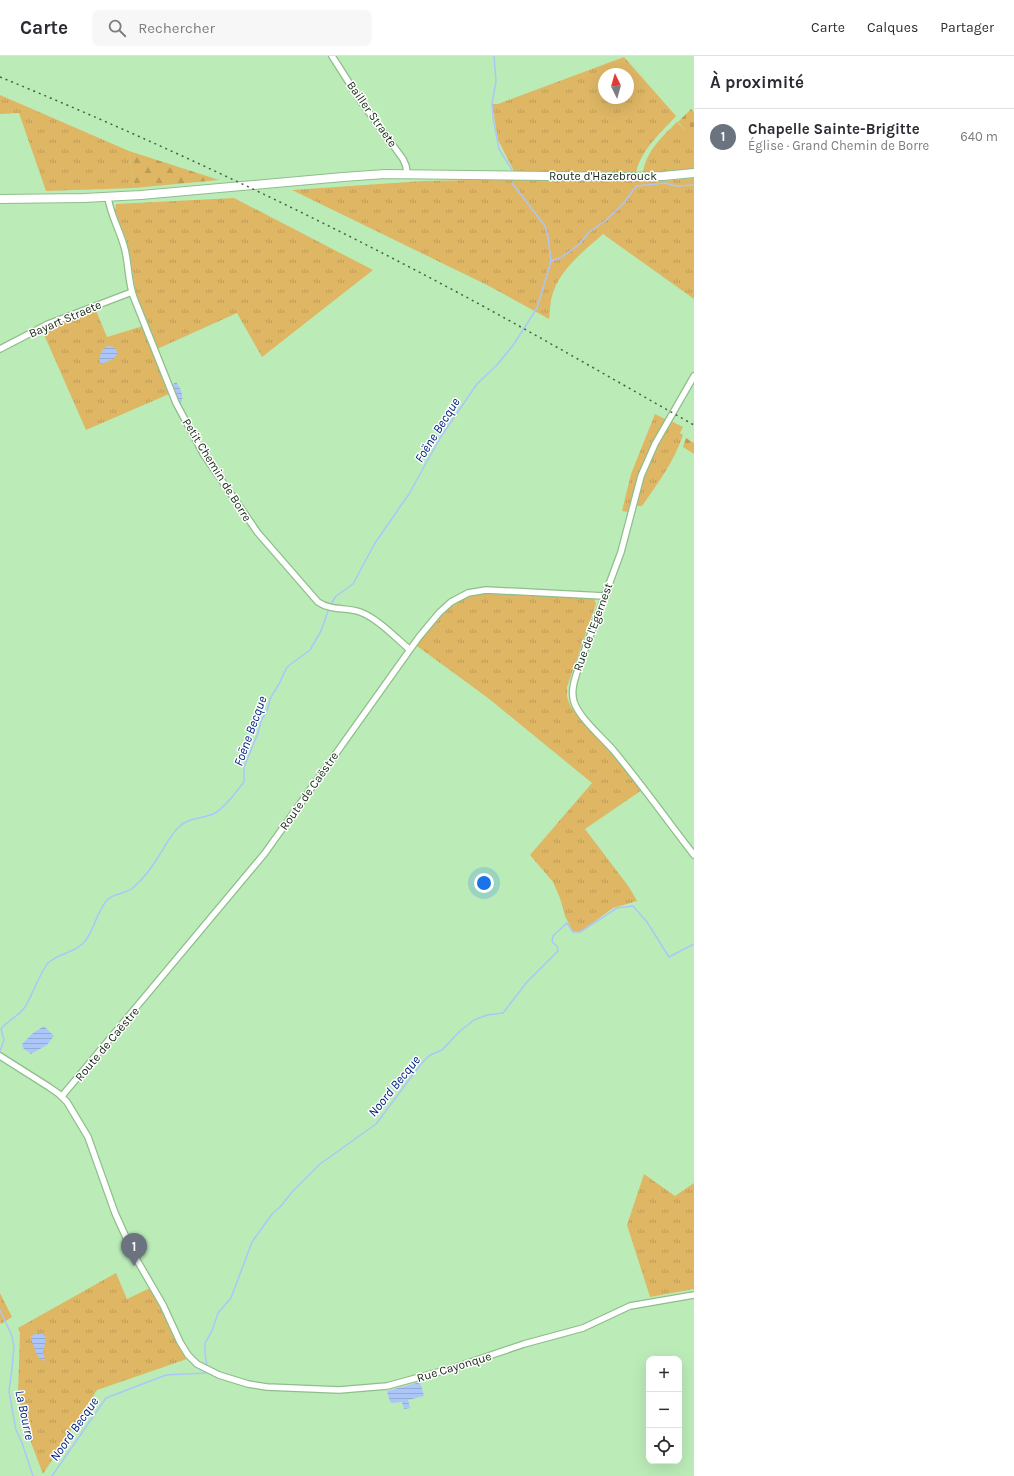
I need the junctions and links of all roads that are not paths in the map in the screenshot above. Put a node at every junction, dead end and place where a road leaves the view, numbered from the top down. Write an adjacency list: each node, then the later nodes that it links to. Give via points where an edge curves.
1 (332, 56): 3 (street, Bailler Straete, via 404,161)
2 (694, 173): 3 (main road, Route d'Hazebrouck, via 638,177)
3 (407, 174): 4 (main road, Route d'Hazebrouck)
4 (108, 197): 5 (main road, Route d'Hazebrouck); 6 (street, Petit Chemin de Borre, via 125,250)
5 (0, 199)
6 (132, 292): 7 (street, Bayart Straete, via 43,327); 10 (street, Petit Chemin de Borre, via 168,386 184,420 207,460 258,533 318,602 365,615)
7 (0, 349)
8 (694, 376): 9 (street, Rue de l'Egernest, via 650,453 638,485 621,552)
9 (604, 596): 10 (street, Route de Caëstre, via 496,590 473,592 445,607); 11 (street, Rue de l'Egernest, via 574,681 574,701)
10 (409, 649): 13 (street, Route de Caëstre, via 262,856)
11 (694, 855)
12 (0, 1056): 13 (street)
13 (62, 1096): 14 (street, Rue Cayonque, via 88,1137 106,1190 134,1255 190,1358 209,1371 241,1382 329,1390 382,1387 583,1328 630,1306)
14 (694, 1295)

